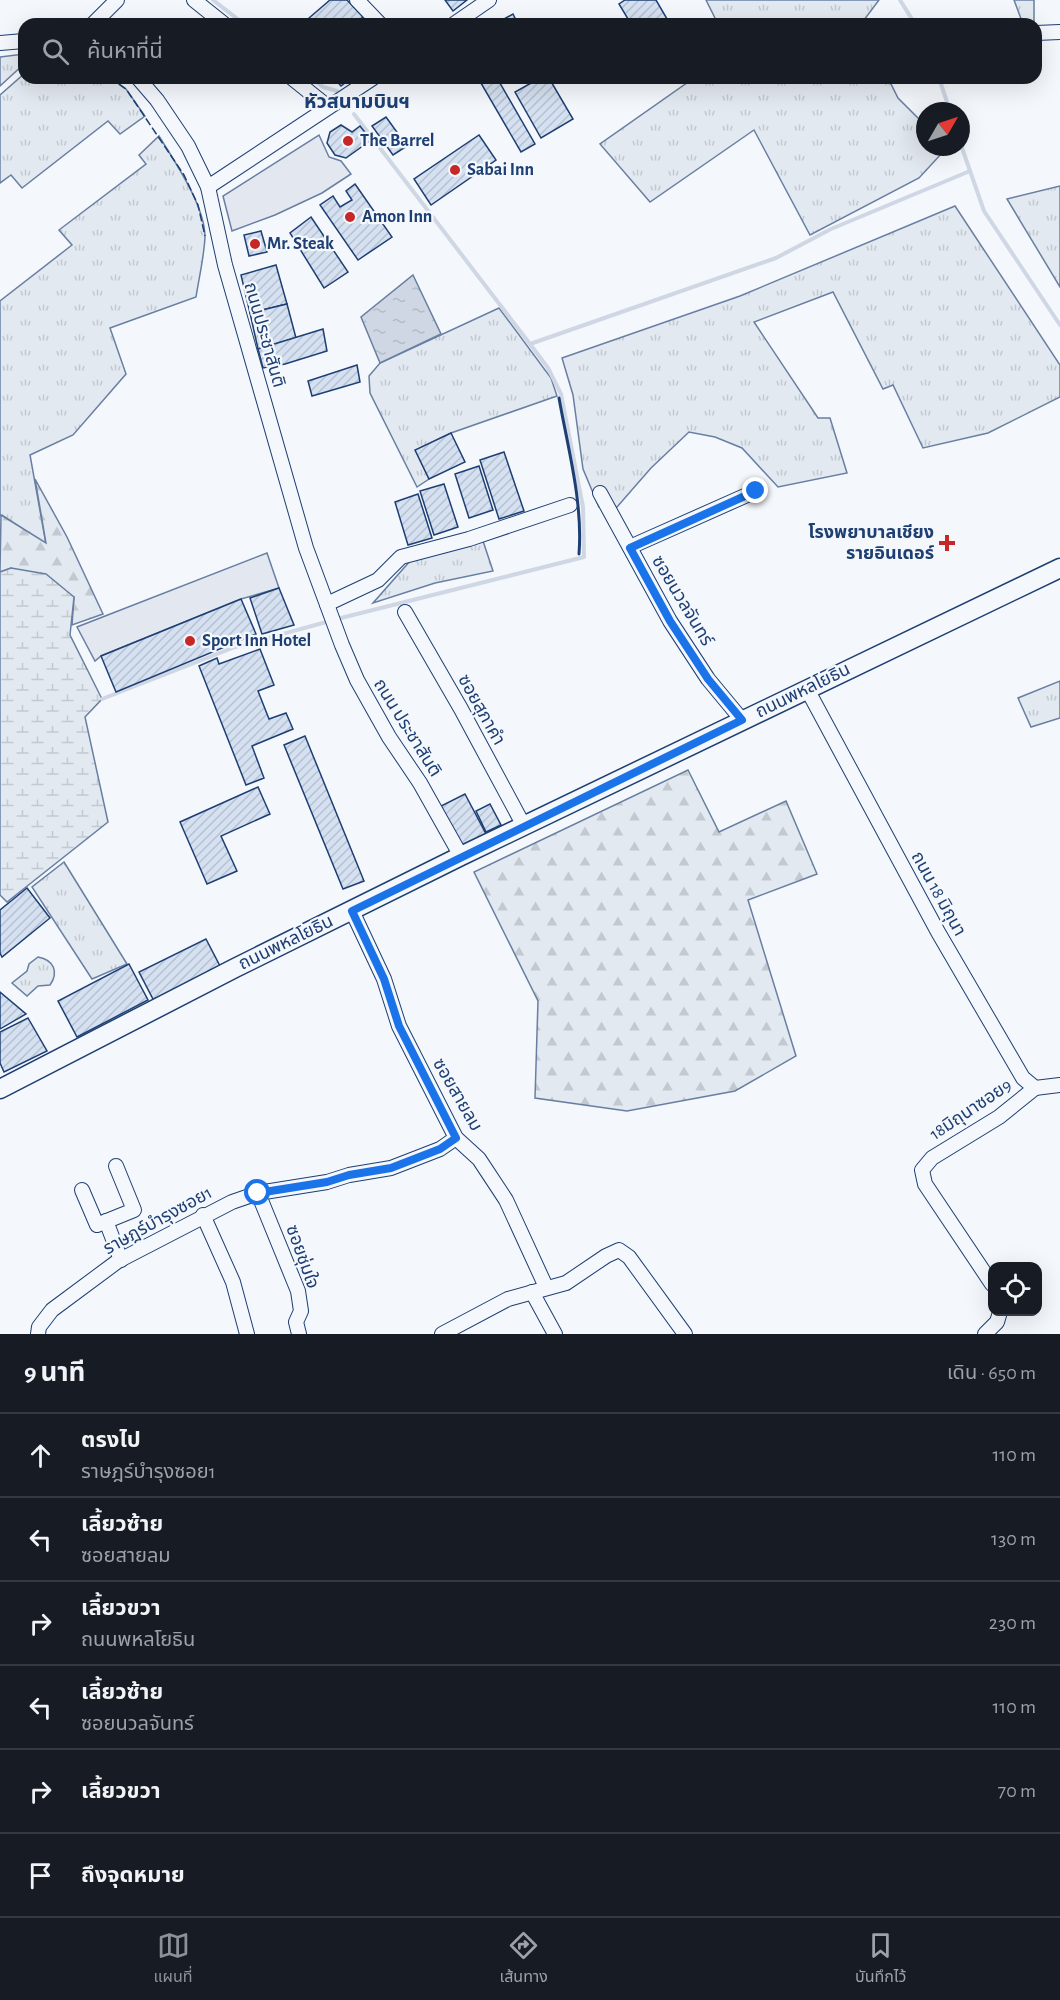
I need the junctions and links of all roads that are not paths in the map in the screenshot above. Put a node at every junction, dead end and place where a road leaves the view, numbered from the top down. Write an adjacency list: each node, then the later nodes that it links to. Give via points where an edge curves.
1 (117, 0): 5 (street)
2 (194, 0): 6 (street)
3 (357, 0): 7 (street)
4 (489, 0): 8 (street)
5 (99, 18)
6 (216, 18)
7 (374, 18)
8 (463, 18)
9 (1060, 32): 11 (street)
10 (0, 33): 12 (street)
11 (1042, 33)
12 (18, 40)
13 (18, 41): 14 (street)
14 (0, 44)
15 (143, 84): 19 (street, ถนนประชาสันติ, via 188,146)
16 (299, 84): 18 (street)
17 (364, 84): 18 (street)
18 (328, 107): 19 (street)
19 (208, 187): 26 (street, ถนนประชาสันติ, via 225,265 306,548)
20 (756, 491): 23 (street)
21 (600, 493): 23 (street, ซอยนวลจันทร์)
22 (570, 505): 26 (street, via 480,536 400,557 378,580)
23 (630, 548): 28 (street, ซอยนวลจันทร์, via 670,621 708,679)
24 (1060, 568): 27 (main road, ถนนพหลโยธิน)
25 (405, 612): 29 (street, ซอยสุภาคำ)
26 (331, 615): 30 (street, ถนน ประชาสันติ, via 357,680)
27 (807, 689): 28 (main road, ถนนพหลโยธิน); 33 (street, ถนน 18 มิถุนา, via 938,932 1023,1078)
28 (742, 720): 29 (main road, ถนนพหลโยธิน)
29 (524, 826): 30 (main road, ถนนพหลโยธิน)
30 (461, 856): 31 (main road, ถนนพหลโยธิน)
31 (352, 911): 34 (main road, ถนนพหลโยธิน); 35 (street, ซอยสายลม, via 384,979 399,1026)
32 (1060, 1085): 33 (street)
33 (1035, 1088): 42 (street, 18มิถุนาซอย9, via 999,1117 932,1158 922,1170 926,1184)
34 (0, 1089)
35 (456, 1138): 38 (street, ราษฎร์บำรุงซอย1, via 440,1149 391,1168); 43 (street, ซอยสายลม, via 479,1159 506,1200)
36 (116, 1166): 40 (street, via 134,1210)
37 (82, 1190): 40 (street, via 97,1225)
38 (258, 1193): 39 (street, ราษฎร์บำรุงซอย1); 49 (street, ซอยชุ่มใจ, via 298,1291)
39 (203, 1215): 41 (street, ราษฎร์บำรุงซอย1); 48 (street, via 233,1282)
40 (106, 1221): 41 (street)
41 (121, 1260): 47 (street, ราษฎร์บำรุงซอย1, via 52,1310)
42 (988, 1277)
43 (546, 1287): 44 (street); 52 (street, via 566,1283 619,1250 629,1257)
44 (532, 1292): 46 (street, via 508,1299); 51 (street)
45 (999, 1316): 53 (street)
46 (464, 1329): 50 (street)
47 (38, 1334)
48 (246, 1334)
49 (299, 1334)
50 (442, 1334)
51 (555, 1334)
52 (685, 1334)
53 (985, 1334)

